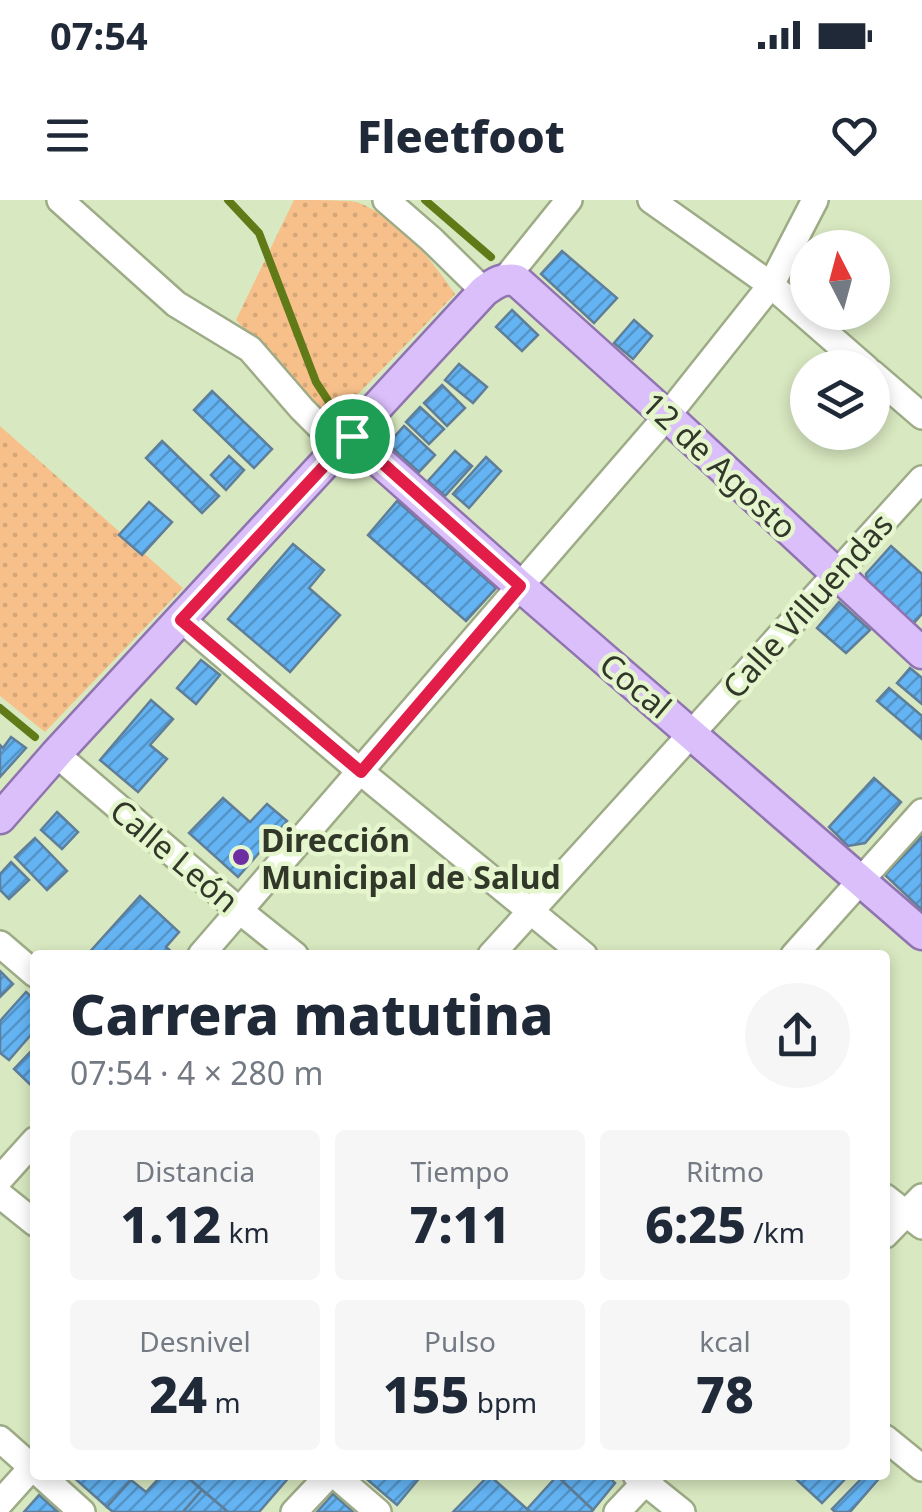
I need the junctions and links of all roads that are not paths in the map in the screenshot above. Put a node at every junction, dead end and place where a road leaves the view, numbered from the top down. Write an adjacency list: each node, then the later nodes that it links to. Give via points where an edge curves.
1 (60, 200): 12 (street, Cocal, via 176,304 250,349 302,409)
2 (386, 200): 6 (street, 12 de Agosto, via 432,240)
3 (569, 200): 6 (street)
4 (651, 200): 7 (street)
5 (815, 200): 7 (street)
6 (502, 283): 10 (main road, 12 de Agosto); 12 (main road)
7 (770, 285): 8 (street); 10 (street)
8 (845, 350)
9 (890, 388): 11 (street)
10 (667, 416): 14 (main road, 12 de Agosto); 15 (street)
11 (922, 416)
12 (346, 442): 15 (main road, Cocal); 16 (main road)
13 (922, 479): 14 (street, Calle Villuendas)
14 (836, 573): 17 (main road, 12 de Agosto); 18 (street, Calle Villuendas)
15 (520, 586): 18 (main road, Cocal); 20 (street)
16 (181, 620): 19 (main road); 20 (street)
17 (922, 653)
18 (691, 732): 23 (main road, Cocal); 24 (street, Calle Villuendas)
19 (56, 754): 22 (main road); 25 (street, Calle León)
20 (361, 772): 24 (street); 25 (street)
21 (922, 812): 23 (street)
22 (1, 816)
23 (860, 882): 26 (main road, Cocal); 32 (street)
24 (532, 910): 30 (street, Calle Villuendas); 31 (street)
25 (240, 911): 28 (street); 29 (street, Calle León)
26 (922, 934)
27 (0, 944): 33 (street)
28 (205, 950)
29 (289, 950)
30 (496, 950)
31 (578, 950)
32 (799, 950)
33 (30, 970)
34 (30, 1146): 35 (street)
35 (0, 1180)
36 (0, 1195): 39 (street)
37 (890, 1198): 38 (street)
38 (917, 1212): 40 (street)
39 (30, 1219)
40 (890, 1231)
41 (0, 1439): 43 (street)
42 (890, 1442): 44 (street)
43 (30, 1464)
44 (922, 1468)
45 (30, 1475): 51 (street)
46 (48, 1480): 52 (street)
47 (327, 1480): 53 (street)
48 (338, 1480): 54 (street)
49 (642, 1480): 55 (street)
50 (647, 1480): 56 (street)
51 (0, 1503)
52 (82, 1512)
53 (294, 1512)
54 (378, 1512)
55 (617, 1512)
56 (682, 1512)

